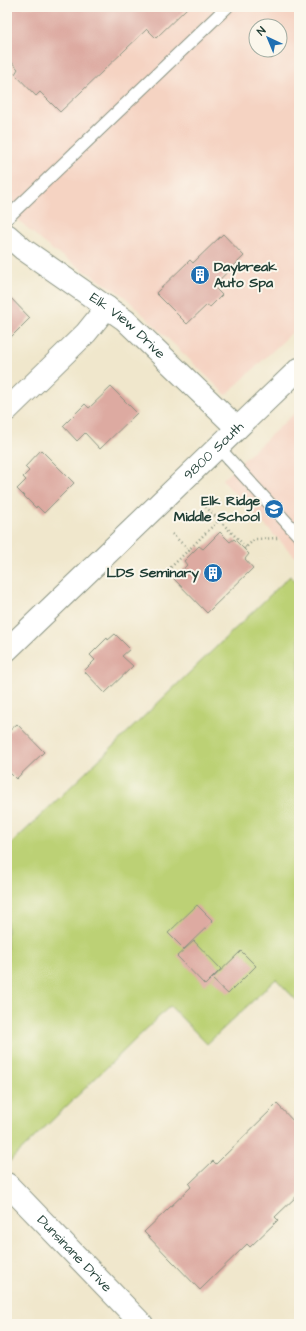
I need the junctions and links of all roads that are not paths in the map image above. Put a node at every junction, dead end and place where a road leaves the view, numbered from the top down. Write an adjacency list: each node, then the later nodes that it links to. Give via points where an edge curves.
1 (227, 7): 2 (lane)
2 (7, 218)
3 (7, 235): 4 (street, Elk View Drive, via 23,249)
4 (107, 307): 6 (street, via 86,333); 7 (street, Elk View Drive, via 142,335)
5 (299, 369): 7 (street, 9800 South)
6 (7, 410)
7 (237, 428): 8 (street, 9800 South)
8 (218, 447): 9 (lane); 10 (street, 9800 South)
9 (299, 536)
10 (7, 650)
11 (7, 1184): 12 (street, Dunsinane Drive)
12 (142, 1324)

